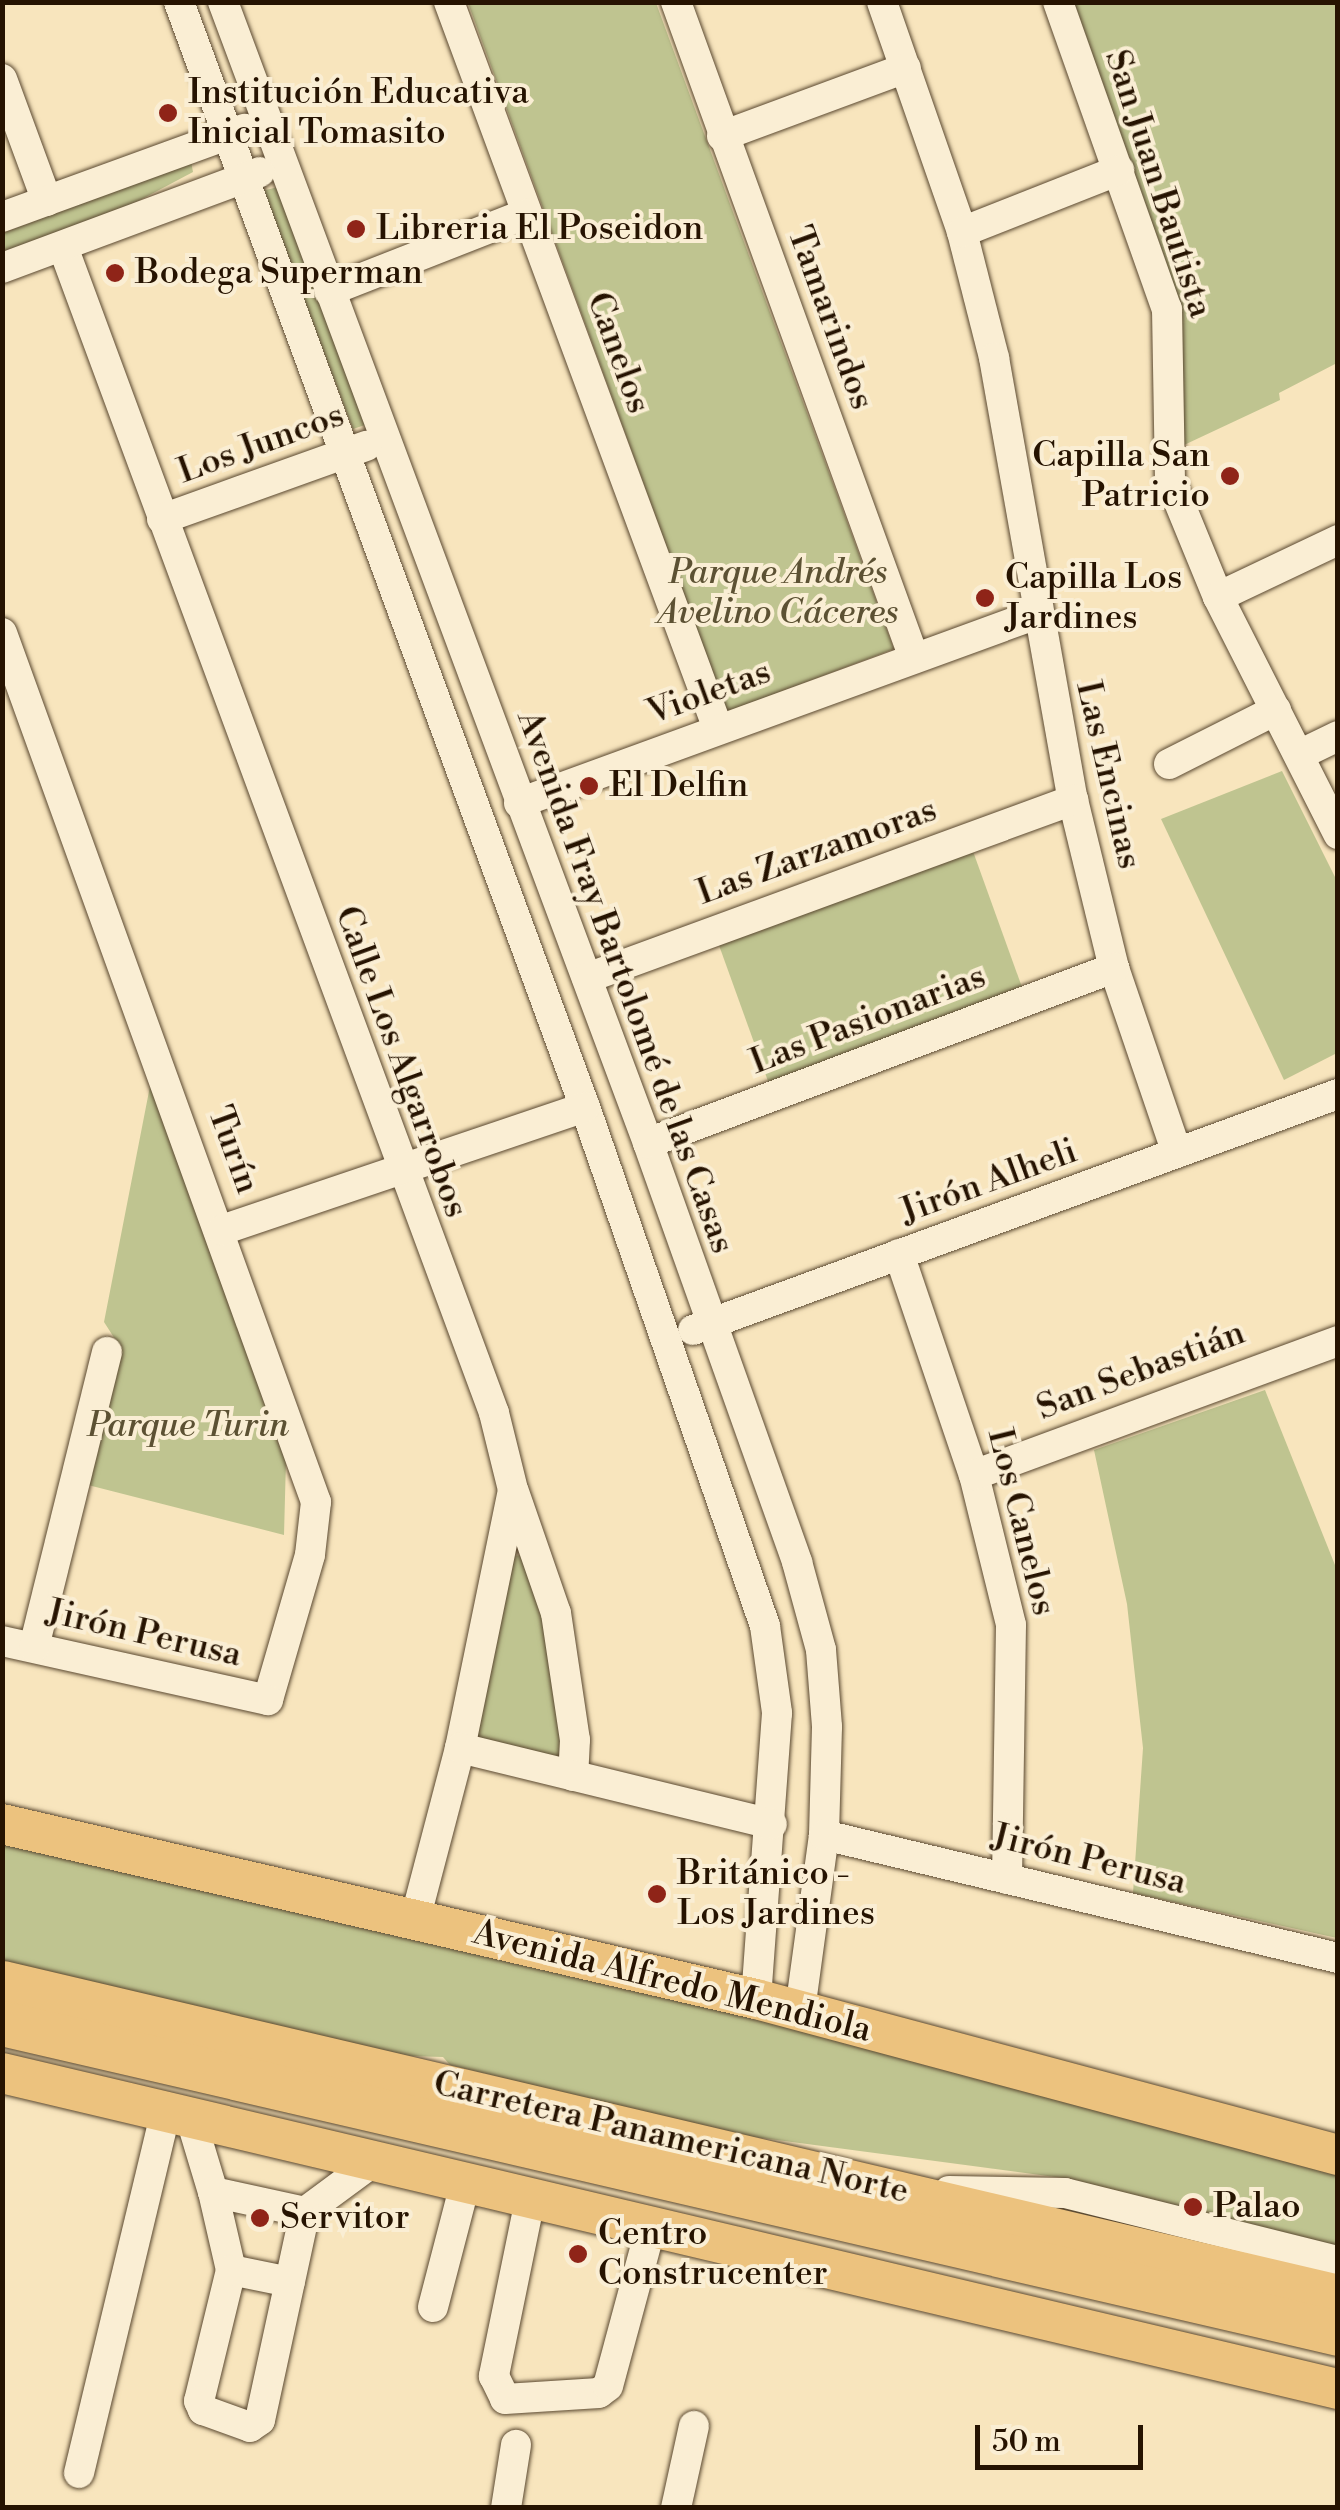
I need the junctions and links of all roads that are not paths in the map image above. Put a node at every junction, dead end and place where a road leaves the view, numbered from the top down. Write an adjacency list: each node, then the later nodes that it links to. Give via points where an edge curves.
1 (179, 2): 10 (street)
2 (224, 2): 9 (street, Avenida Fray Bartolomé de las Casas)
3 (449, 2): 16 (street, Canelos)
4 (676, 2): 11 (street, Tamarindos)
5 (882, 2): 7 (street, Las Encinas)
6 (1058, 2): 13 (street, San Juan Bautista)
7 (906, 68): 11 (street); 18 (street, Las Encinas)
8 (2, 80): 15 (street)
9 (265, 119): 10 (street); 12 (street, Avenida Fray Bartolomé de las Casas)
10 (227, 136): 14 (street); 15 (street)
11 (722, 136): 29 (street, Tamarindos)
12 (282, 164): 14 (street); 21 (street, Avenida Fray Bartolomé de las Casas)
13 (1119, 170): 18 (street); 26 (street, San Juan Bautista, via 1167,308 1170,480)
14 (242, 178): 19 (street); 23 (street)
15 (47, 201): 17 (street)
16 (525, 214): 21 (street); 31 (street, Canelos)
17 (2, 217)
18 (962, 232): 27 (street, Las Encinas, via 1006,411)
19 (63, 247): 20 (street); 24 (street, Calle Los Algarrobos)
20 (2, 268)
21 (329, 290): 22 (street, Avenida Fray Bartolomé de las Casas)
22 (385, 440): 23 (street, Los Juncos); 36 (street, Avenida Fray Bartolomé de las Casas)
23 (346, 451): 24 (street, Los Juncos); 41 (street)
24 (162, 518): 44 (street, Calle Los Algarrobos)
25 (1338, 540): 26 (street)
26 (1218, 596): 30 (street, San Juan Bautista)
27 (1037, 614): 29 (street, Violetas); 35 (street, Las Encinas)
28 (2, 633): 45 (street, Turín)
29 (914, 658): 31 (street, Violetas)
30 (1276, 710): 33 (street, San Juan Bautista); 34 (street)
31 (718, 729): 36 (street, Violetas)
32 (1338, 736): 33 (street)
33 (1299, 755): 37 (street, San Juan Bautista)
34 (1169, 764)
35 (1073, 800): 38 (street, Las Encinas); 39 (street, Las Zarzamoras)
36 (519, 803): 39 (street, Avenida Fray Bartolomé de las Casas)
37 (1338, 834)
38 (1114, 968): 42 (street, Las Pasionarias); 43 (street, Las Encinas)
39 (587, 978): 42 (street, Avenida Fray Bartolomé de las Casas)
40 (1338, 1094): 43 (street, Jirón Alheli)
41 (584, 1108): 44 (street); 49 (street)
42 (648, 1143): 47 (street, Avenida Fray Bartolomé de las Casas)
43 (1177, 1154): 46 (street, Jirón Alheli)
44 (401, 1172): 45 (street); 52 (street, Calle Los Algarrobos, via 494,1413)
45 (222, 1230): 55 (street, Turín, via 316,1502 310,1555)
46 (899, 1254): 47 (street, Jirón Alheli); 51 (street, Los Canelos)
47 (708, 1324): 49 (street, Jirón Alheli); 60 (street, Avenida Fray Bartolomé de las Casas, via 769,1476 820,1650 827,1727)
48 (1338, 1341): 51 (street, San Sebastián, via 1284,1355)
49 (667, 1342): 59 (street, via 766,1626 777,1713)
50 (107, 1352): 54 (street)
51 (974, 1475): 61 (street, Los Canelos, via 1011,1624)
52 (514, 1490): 56 (street, Calle Los Algarrobos); 57 (street, via 556,1613 575,1740)
53 (2, 1640): 54 (street, Jirón Perusa)
54 (34, 1646): 55 (street, Jirón Perusa)
55 (268, 1700)
56 (460, 1748): 57 (street); 62 (street, Calle Los Algarrobos)
57 (573, 1776): 59 (street)
58 (2, 1824): 62 (main road, Avenida Alfredo Mendiola)
59 (772, 1824): 65 (street)
60 (824, 1835): 61 (street, Jirón Perusa); 66 (street, Avenida Fray Bartolomé de las Casas)
61 (1007, 1879): 63 (street, Jirón Perusa)
62 (416, 1919): 65 (main road, Avenida Alfredo Mendiola)
63 (1338, 1958)
64 (2, 1983): 73 (highway, Carretera Panamericana Norte)
65 (756, 1999): 66 (main road, Avenida Alfredo Mendiola)
66 (800, 2011): 70 (main road, Avenida Alfredo Mendiola)
67 (2, 2022): 83 (highway, Carretera Panamericana Norte)
68 (2, 2073): 69 (main road)
69 (178, 2113): 71 (main road); 74 (street); 87 (street)
70 (1338, 2155)
71 (377, 2158): 72 (main road); 76 (street)
72 (466, 2180): 75 (main road); 82 (street)
73 (896, 2190): 78 (street, via 1065,2193); 81 (highway, Carretera Panamericana Norte)
74 (212, 2192): 76 (street); 79 (street)
75 (531, 2195): 77 (main road); 77 (street, via 494,2376 505,2400 599,2393 608,2386)
76 (305, 2212): 80 (street)
77 (652, 2223): 84 (main road)
78 (1338, 2261)
79 (231, 2270): 80 (street); 80 (street, via 200,2401 203,2410 250,2426 260,2420)
80 (290, 2282)
81 (1338, 2296)
82 (433, 2307)
83 (1338, 2333)
84 (1338, 2389)
85 (694, 2426): 89 (street)
86 (516, 2445): 88 (street)
87 (79, 2472)
88 (506, 2508)
89 (676, 2508)

